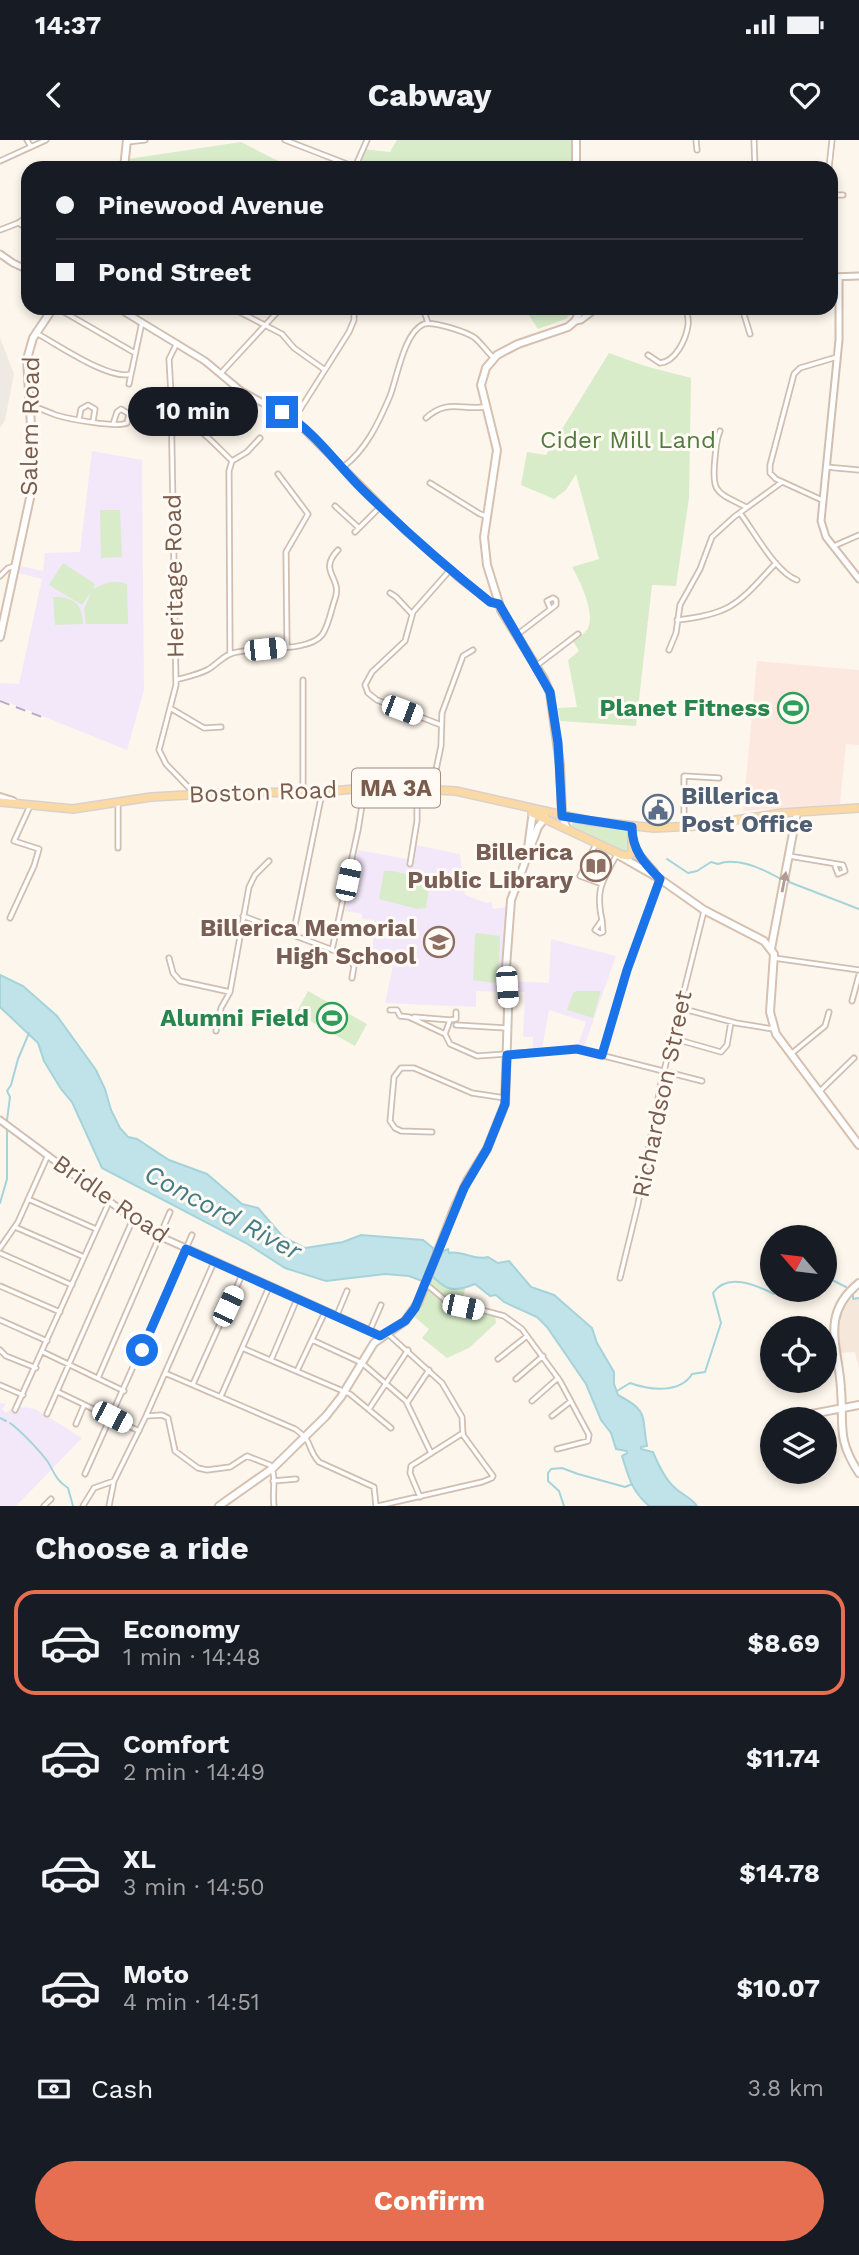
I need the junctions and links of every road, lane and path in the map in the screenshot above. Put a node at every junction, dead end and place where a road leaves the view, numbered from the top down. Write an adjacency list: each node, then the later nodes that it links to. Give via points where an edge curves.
1 (27, 140): 11 (street)
2 (46, 140): 11 (street)
3 (145, 140): 10 (street)
4 (285, 140): 15 (street)
5 (367, 140): 16 (street)
6 (576, 140): 17 (main road)
7 (696, 140): 12 (street)
8 (754, 140): 18 (street)
9 (832, 140): 19 (street)
10 (127, 141): 14 (main road)
11 (31, 147): 13 (street)
12 (697, 150)
13 (0, 161)
14 (125, 161)
15 (342, 161)
16 (357, 161)
17 (575, 161)
18 (755, 161)
19 (830, 161)
20 (838, 195): 21 (street)
21 (843, 195)
22 (21, 221): 23 (street)
23 (18, 223): 24 (street); 25 (street)
24 (21, 224)
25 (0, 230)
26 (0, 254): 27 (street)
27 (21, 266)
28 (859, 276): 29 (street)
29 (838, 277)
30 (50, 315): 46 (main road, Salem Road)
31 (67, 315): 49 (street)
32 (130, 315): 43 (street)
33 (245, 315): 45 (street)
34 (274, 315): 45 (street)
35 (353, 315): 53 (street, via 352,326)
36 (425, 315): 44 (street)
37 (578, 315): 42 (main road)
38 (588, 315): 42 (street)
39 (687, 315): 50 (street, via 688,326 674,358 660,363)
40 (744, 315): 47 (street)
41 (836, 315): 51 (street)
42 (575, 321): 52 (main road)
43 (142, 322): 48 (street); 49 (street)
44 (428, 323): 52 (street, via 472,336); 69 (street, via 412,337 362,451)
45 (264, 325): 53 (street); 54 (street)
46 (36, 333): 55 (street, via 119,376); 57 (main road, Salem Road, via 27,359)
47 (750, 334)
48 (177, 343): 54 (street); 59 (street, Heritage Road, via 169,359)
49 (135, 353): 55 (street)
50 (648, 355)
51 (837, 357): 68 (street); 72 (street, via 794,374 769,468)
52 (494, 358): 58 (main road, via 481,382)
53 (325, 370): 62 (street)
54 (221, 373): 62 (street, via 241,391)
55 (131, 374): 56 (street)
56 (129, 384)
57 (29, 406): 61 (street); 84 (main road, Salem Road, via 31,484)
58 (485, 407): 60 (street, via 445,407); 79 (main road, via 497,450)
59 (172, 417): 67 (street, via 200,432); 102 (street, Heritage Road)
60 (426, 418)
61 (79, 419): 63 (street); 63 (street, via 82,407 88,405 95,409)
62 (294, 419): 69 (street)
63 (93, 421): 64 (street)
64 (113, 424): 64 (street, via 121,409 129,414 127,423)
65 (720, 431): 77 (street, via 714,485)
66 (260, 438): 67 (street)
67 (232, 461): 100 (street)
68 (825, 467): 70 (street); 74 (street)
69 (342, 469): 76 (street)
70 (859, 470)
71 (278, 474): 97 (street, via 308,514 286,552)
72 (782, 482): 74 (street); 77 (street)
73 (430, 483): 79 (street)
74 (822, 500): 81 (street, via 821,525)
75 (335, 506): 76 (street, via 357,530)
76 (380, 507): 85 (street)
77 (746, 507): 78 (street)
78 (740, 512): 83 (street); 93 (street, via 710,540)
79 (486, 516): 90 (main road, via 485,558)
80 (859, 535): 81 (street)
81 (834, 546): 87 (street)
82 (338, 550): 97 (street, via 329,566 337,594 322,634 310,643)
83 (776, 563): 88 (street); 93 (street, via 731,608)
84 (16, 566): 86 (street); 96 (main road, Salem Road)
85 (450, 570): 90 (street); 92 (street)
86 (0, 576)
87 (859, 579)
88 (797, 580)
89 (390, 593): 92 (street)
90 (499, 604): 95 (main road)
91 (550, 608): 95 (street)
92 (412, 614): 105 (street, via 406,640 372,672 366,690 377,701)
93 (677, 620): 99 (street)
94 (578, 634): 101 (street)
95 (516, 635): 101 (main road)
96 (0, 637)
97 (287, 646): 100 (street)
98 (473, 650): 105 (street, via 463,656)
99 (669, 650)
100 (230, 654): 102 (street, via 204,672)
101 (536, 666): 120 (main road, via 554,705)
102 (176, 680): 104 (street, Heritage Road)
103 (303, 680): 112 (street)
104 (170, 708): 106 (street, via 204,728); 113 (street, Heritage Road, via 160,756)
105 (441, 725): 110 (street)
106 (221, 727)
107 (719, 778): 124 (street, via 684,776)
108 (365, 787): 109 (main road, Boston Road / MA 3A); 111 (main road, Boston Road / MA 3A); 143 (street)
109 (421, 789): 110 (main road, Boston Road / MA 3A); 133 (street)
110 (432, 789): 118 (main road, Boston Road / MA 3A)
111 (322, 792): 112 (main road, Boston Road / MA 3A); 141 (street)
112 (303, 793): 113 (main road, Boston Road / MA 3A)
113 (196, 794): 115 (main road, Boston Road / MA 3A)
114 (0, 800): 116 (main road, Boston Road / MA 3A)
115 (118, 802): 116 (main road, Boston Road / MA 3A, via 74,809); 128 (street)
116 (30, 806): 139 (street, via 14,841 39,849)
117 (859, 808): 119 (main road, Boston Road / MA 3A)
118 (532, 811): 120 (main road, Boston Road / MA 3A); 121 (main road, MA 3A); 131 (main road)
119 (797, 812): 124 (main road, Boston Road / MA 3A); 130 (main road)
120 (562, 816): 122 (main road, Boston Road / MA 3A); 125 (main road)
121 (545, 818): 125 (main road, MA 3A); 131 (main road)
122 (574, 818): 123 (main road, Boston Road / MA 3A); 125 (main road)
123 (632, 827): 124 (main road, Boston Road / MA 3A); 126 (main road)
124 (684, 827)
125 (567, 829): 127 (main road, MA 3A)
126 (632, 843): 129 (main road, via 630,855); 135 (main road)
127 (596, 844): 129 (main road, MA 3A); 136 (street, via 580,876)
128 (118, 848)
129 (617, 854): 135 (main road); 136 (street)
130 (789, 856): 134 (street); 142 (main road, one-way to 130)
131 (527, 857): 160 (main road, via 511,900)
132 (269, 861): 138 (street, via 251,882)
133 (410, 864)
134 (835, 866)
135 (660, 879): 137 (main road); 167 (street)
136 (602, 884): 140 (street, via 598,903)
137 (705, 909): 142 (main road); 150 (street, Richardson Street)
138 (243, 916): 141 (street); 148 (street)
139 (10, 918)
140 (603, 920)
141 (293, 934): 143 (street)
142 (771, 949): 145 (main road)
143 (332, 950): 147 (street, via 351,958)
144 (169, 958): 148 (street, via 180,981)
145 (774, 958): 146 (street); 161 (main road, via 770,1012)
146 (859, 973): 149 (street)
147 (352, 978)
148 (230, 992): 162 (street)
149 (852, 1001)
150 (680, 1008): 157 (street); 164 (street, Richardson Street)
151 (390, 1010): 154 (street)
152 (456, 1012): 156 (street, via 456,1019)
153 (829, 1012): 165 (street, via 825,1026)
154 (409, 1017): 155 (street); 159 (street)
155 (430, 1018): 156 (street); 159 (street)
156 (450, 1020): 163 (street)
157 (731, 1022): 161 (street); 164 (street, via 722,1052)
158 (456, 1025): 160 (street)
159 (428, 1026): 163 (street)
160 (508, 1029): 166 (main road)
161 (774, 1029): 165 (main road)
162 (216, 1031)
163 (446, 1034): 166 (street, via 450,1044 477,1056)
164 (672, 1038): 169 (street, Richardson Street)
165 (791, 1054): 171 (main road)
166 (507, 1055): 167 (street, via 577,1049); 172 (main road)
167 (602, 1055): 169 (street)
168 (854, 1058): 171 (street)
169 (664, 1071): 170 (street); 190 (street, Richardson Street)
170 (702, 1081)
171 (820, 1091): 175 (main road)
172 (505, 1098): 174 (street, via 472,1093 414,1068 401,1068 394,1077 390,1121 401,1131); 191 (main road)
173 (0, 1120): 176 (street, Bridle Road)
174 (432, 1132)
175 (859, 1145)
176 (48, 1155): 177 (street); 178 (street, Bridle Road)
177 (27, 1198): 181 (street); 182 (street)
178 (109, 1202): 180 (street, Bridle Road); 182 (street)
179 (170, 1212): 184 (street)
180 (132, 1219): 184 (street, Bridle Road); 216 (street)
181 (15, 1227): 186 (street); 187 (street)
182 (96, 1229): 187 (street)
183 (192, 1235): 185 (street)
184 (159, 1236): 185 (street, Bridle Road); 221 (street)
185 (186, 1249): 188 (street, Bridle Road); 227 (street)
186 (0, 1251): 193 (street)
187 (84, 1257): 193 (street)
188 (214, 1262): 189 (street, Bridle Road); 220 (street)
189 (242, 1275): 195 (street, Bridle Road); 224 (street)
190 (620, 1278)
191 (426, 1283): 204 (main road, via 410,1316); 205 (street, via 451,1302 504,1316)
192 (859, 1283): 238 (main road, via 842,1302 834,1324)
193 (72, 1285): 199 (street)
194 (0, 1286): 199 (street)
195 (269, 1287): 197 (street, Bridle Road); 208 (street)
196 (347, 1291): 201 (street)
197 (297, 1299): 200 (street, Bridle Road); 214 (street)
198 (381, 1305): 203 (street)
199 (60, 1312): 207 (street)
200 (325, 1312): 201 (street, Bridle Road); 206 (street)
201 (336, 1317): 203 (street, Bridle Road)
202 (0, 1320): 207 (street)
203 (369, 1332): 204 (street, Bridle Road)
204 (384, 1334): 210 (street); 215 (main road)
205 (527, 1336): 212 (street); 213 (street)
206 (312, 1340): 215 (street); 219 (street)
207 (47, 1341): 211 (street)
208 (242, 1348): 214 (street); 231 (street)
209 (0, 1350): 217 (street)
210 (408, 1350): 218 (street); 225 (street)
211 (43, 1352): 216 (street); 217 (street)
212 (543, 1356): 222 (street); 223 (street)
213 (498, 1359)
214 (271, 1360): 219 (street)
215 (362, 1363): 225 (street); 229 (main road)
216 (70, 1364): 221 (street); 228 (street)
217 (36, 1368): 230 (street)
218 (429, 1370): 234 (street); 248 (street, via 457,1408)
219 (297, 1371): 229 (street)
220 (165, 1373): 224 (street); 242 (street)
221 (97, 1378): 227 (street)
222 (558, 1378): 232 (street); 233 (street)
223 (516, 1379)
224 (193, 1384): 231 (street)
225 (384, 1384): 234 (street); 237 (street)
226 (0, 1385): 230 (street)
227 (124, 1391): 244 (street)
228 (58, 1392): 235 (street); 241 (street)
229 (345, 1392): 237 (street); 249 (main road)
230 (23, 1395): 239 (street)
231 (221, 1396): 249 (street)
232 (532, 1401)
233 (571, 1401): 243 (street); 250 (street, via 590,1438)
234 (407, 1402): 251 (street)
235 (84, 1405): 244 (street); 245 (street)
236 (859, 1405): 238 (main road)
237 (369, 1409): 246 (street)
238 (841, 1409): 240 (main road); 253 (main road, via 842,1437)
239 (16, 1410)
240 (837, 1410)
241 (47, 1414)
242 (146, 1416): 247 (street); 252 (street, via 169,1420 175,1451 198,1468 230,1467 247,1456)
243 (552, 1416)
244 (112, 1417): 247 (street); 254 (street)
245 (76, 1424)
246 (391, 1428)
247 (139, 1431): 256 (street)
248 (463, 1433): 251 (street); 258 (street, via 492,1478)
249 (306, 1436): 252 (main road); 265 (street, via 319,1462 374,1488)
250 (557, 1449)
251 (431, 1453): 258 (street, via 410,1469)
252 (273, 1468): 257 (street); 263 (main road)
253 (859, 1473)
254 (85, 1474)
255 (296, 1479): 257 (street)
256 (114, 1481): 261 (street, via 94,1488); 262 (street)
257 (273, 1481): 264 (street)
258 (420, 1497): 265 (street)
259 (51, 1499): 260 (street)
260 (44, 1506)
261 (83, 1506)
262 (109, 1506)
263 (219, 1506)
264 (274, 1506)
265 (377, 1506)

